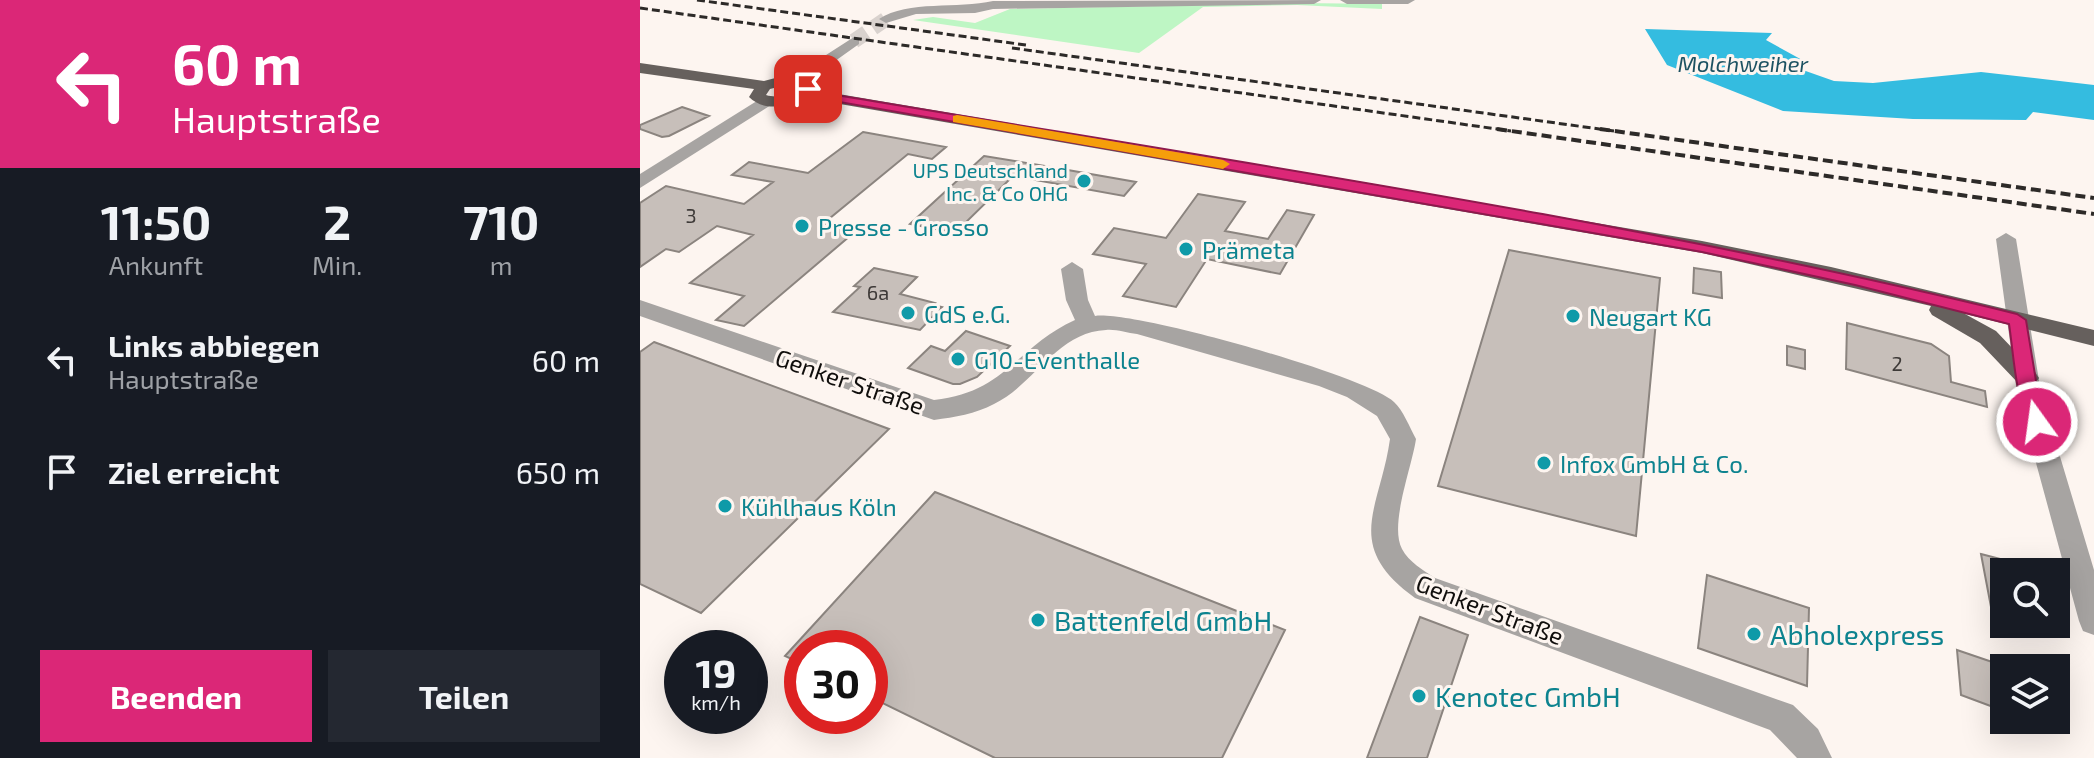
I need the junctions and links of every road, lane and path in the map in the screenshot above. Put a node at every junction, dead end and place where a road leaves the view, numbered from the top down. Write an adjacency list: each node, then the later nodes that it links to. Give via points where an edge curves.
1 (1314, 0): 4 (street, via 993,5 915,10)
2 (1347, 0): 3 (street)
3 (1408, 0)
4 (886, 19)
5 (854, 41): 7 (street)
6 (640, 68): 8 (main road)
7 (802, 86): 8 (main road, via 789,99); 12 (main road, via 1702,247)
8 (764, 94): 9 (street)
9 (640, 182)
10 (2006, 239): 14 (street)
11 (1072, 269): 15 (street)
12 (1902, 291): 14 (main road); 17 (main road, via 1973,327)
13 (640, 308): 15 (street, Genker Straße, via 934,410 965,408 997,393 1051,342)
14 (2017, 320): 16 (main road); 17 (street)
15 (1088, 325): 19 (street, Genker Straße, via 1137,326 1356,391 1386,409 1403,439 1383,532 1403,575 1425,588 1781,717)
16 (2094, 338)
17 (2027, 378): 18 (street)
18 (2094, 621)
19 (1810, 749)

